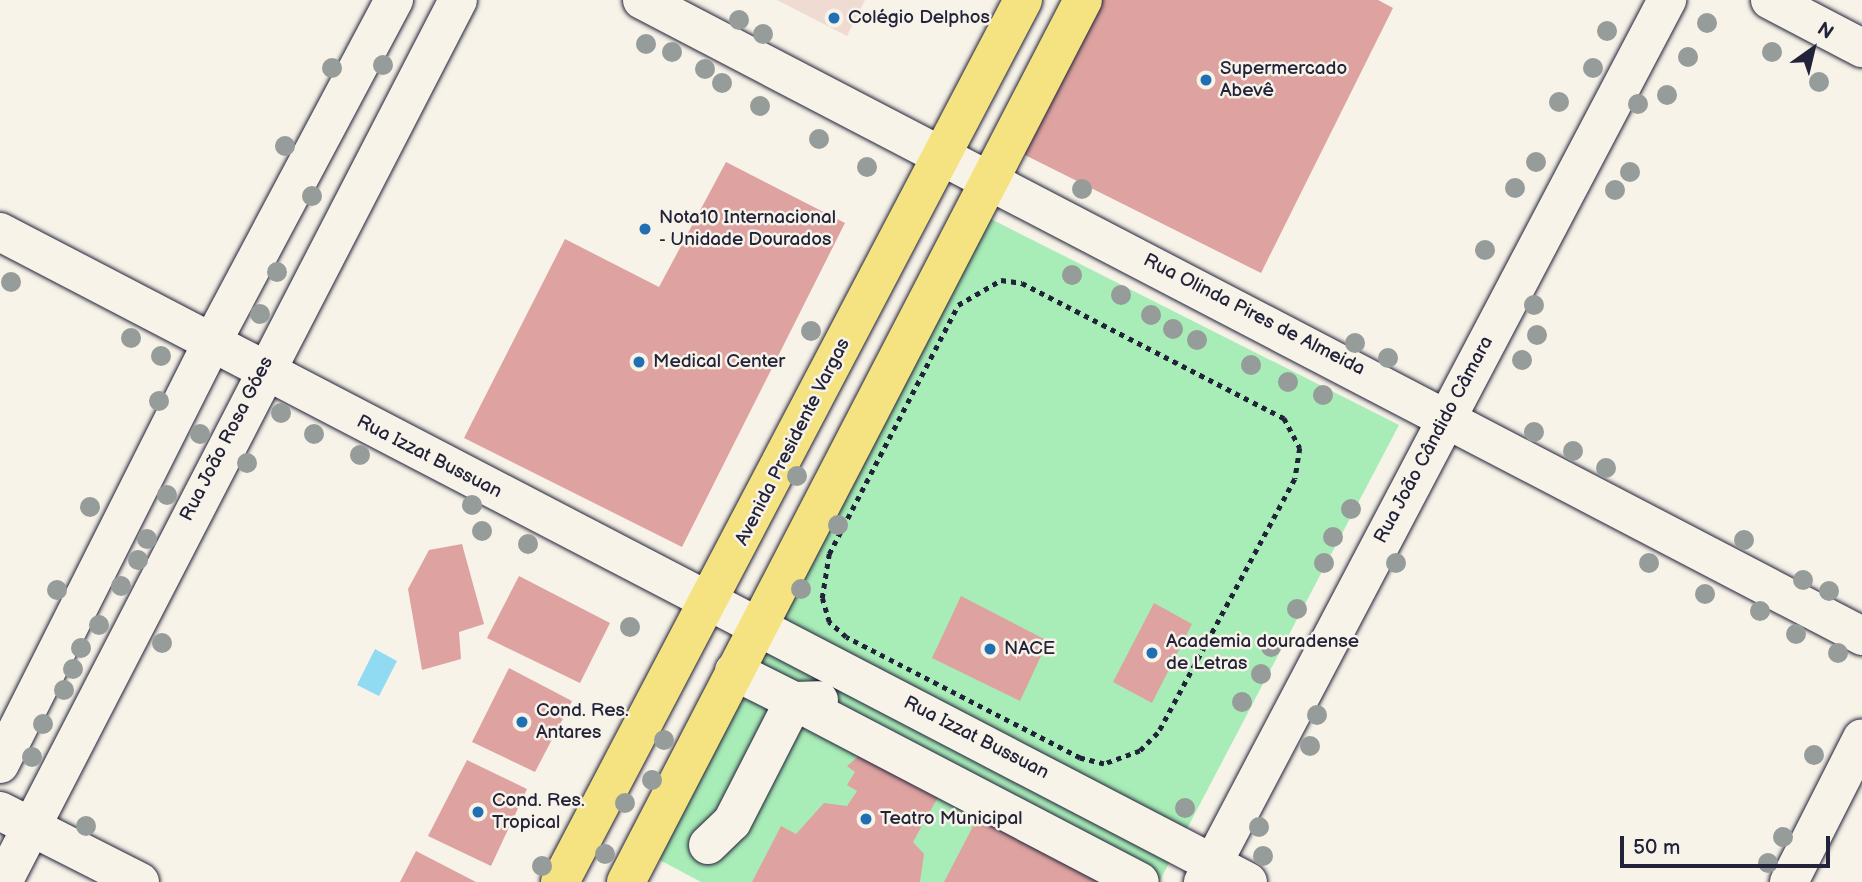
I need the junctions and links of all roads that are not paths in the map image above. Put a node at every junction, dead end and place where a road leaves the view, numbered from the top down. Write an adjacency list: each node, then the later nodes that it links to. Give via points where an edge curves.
1 (394, 0): 12 (street)
2 (458, 0): 13 (street, Rua João Rosa Góes)
3 (642, 0): 9 (street, Rua Olinda Pires de Almeida)
4 (1023, 0): 9 (main road, Avenida Presidente Vargas)
5 (1083, 0): 10 (main road)
6 (1667, 0): 14 (street, Rua João Cândido Câmara)
7 (1770, 0): 8 (street)
8 (1862, 48)
9 (942, 155): 10 (street, Rua Olinda Pires de Almeida); 15 (main road, Avenida Presidente Vargas)
10 (989, 180): 14 (street, Rua Olinda Pires de Almeida); 16 (main road)
11 (0, 232): 12 (street, Rua Izzat Bussuan)
12 (210, 345): 13 (street, Rua Izzat Bussuan); 22 (street)
13 (261, 372): 15 (street, Rua Izzat Bussuan); 24 (street, Rua João Rosa Góes)
14 (1447, 414): 17 (street, Rua Olinda Pires de Almeida); 26 (street, Rua João Cândido Câmara)
15 (711, 600): 16 (street, Rua Izzat Bussuan); 30 (main road, Avenida Presidente Vargas)
16 (758, 624): 18 (main road); 19 (street, Rua Izzat Bussuan)
17 (1862, 636)
18 (734, 671): 20 (street); 31 (main road)
19 (860, 678): 20 (street, via 824,699); 23 (street, Rua Izzat Bussuan)
20 (794, 701): 25 (street, via 732,822); 27 (street)
21 (1862, 738): 33 (street)
22 (0, 764)
23 (1092, 799): 26 (street, Rua Izzat Bussuan); 27 (street)
24 (16, 819): 28 (street, Rua João Rosa Góes); 29 (street)
25 (708, 845)
26 (1207, 873): 32 (street, Rua Izzat Bussuan)
27 (1126, 874)
28 (3, 882)
29 (140, 882)
30 (560, 882)
31 (626, 882)
32 (1248, 882)
33 (1789, 882)

